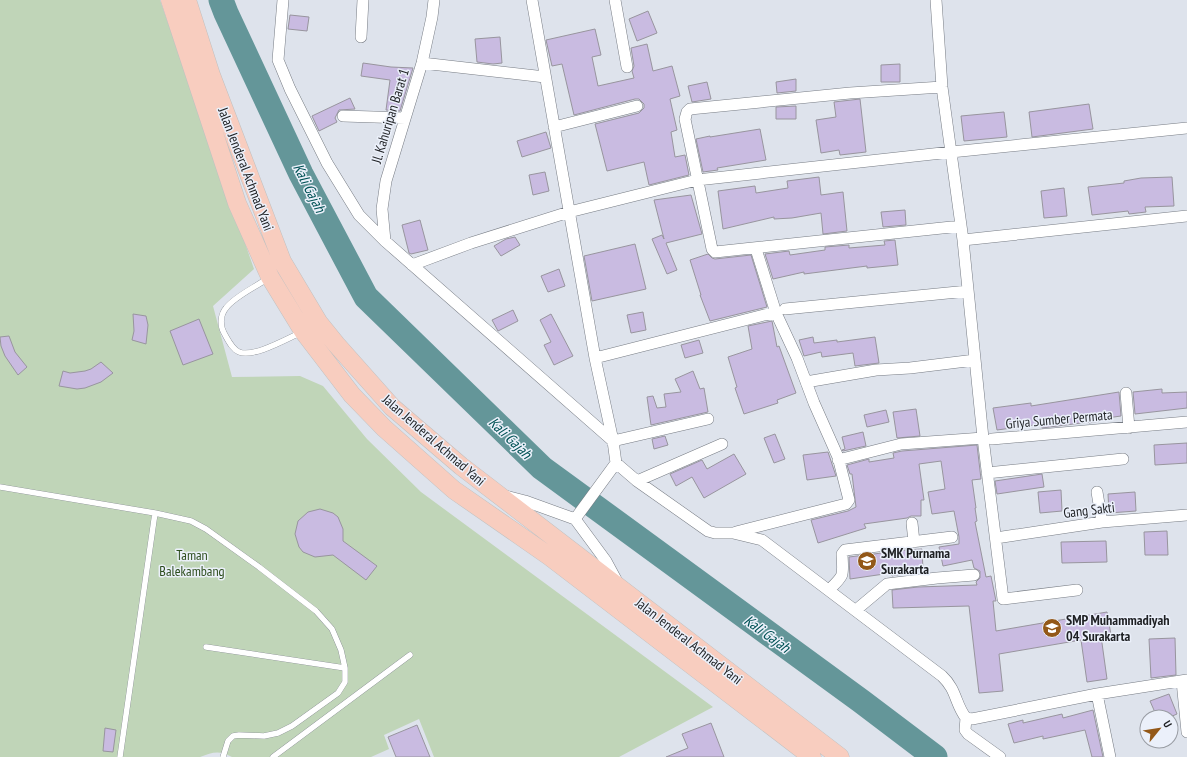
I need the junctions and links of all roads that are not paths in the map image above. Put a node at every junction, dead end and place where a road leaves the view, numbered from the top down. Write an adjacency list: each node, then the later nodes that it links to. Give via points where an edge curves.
1 (170, 0): 28 (main road, Jalan Jenderal Achmad Yani, via 237,203)
2 (187, 0): 31 (main road, Jalan Jenderal Achmad Yani, via 210,75 282,261)
3 (283, 0): 25 (street, via 278,60 290,89 326,163 359,215)
4 (363, 0): 9 (street)
5 (434, 0): 10 (street, Jl. Kahuripan Barat 1)
6 (532, 0): 12 (street)
7 (615, 0): 11 (street)
8 (936, 0): 13 (street)
9 (362, 37)
10 (422, 63): 12 (street); 16 (street, Jl. Kahuripan Barat 1)
11 (627, 67)
12 (545, 77): 17 (street)
13 (942, 86): 19 (street); 20 (street, via 690,109 685,119)
14 (637, 106): 17 (street)
15 (343, 116): 16 (street)
16 (405, 118): 25 (street, Jl. Kahuripan Barat 1, via 382,199)
17 (554, 127): 21 (street)
18 (1187, 128): 19 (street)
19 (950, 152): 20 (street); 23 (street)
20 (697, 180): 21 (street); 26 (street, via 712,249 719,253)
21 (569, 212): 27 (street); 32 (street)
22 (1187, 216): 24 (street)
23 (961, 226): 24 (street); 26 (street)
24 (963, 240): 29 (street)
25 (385, 241): 27 (street)
26 (756, 249): 30 (street)
27 (412, 265): 40 (street)
28 (270, 277): 31 (main road, Jalan Jenderal Achmad Yani); 31 (lane, via 226,307 221,316 222,329 231,346 246,354)
29 (968, 291): 30 (street); 33 (street)
30 (781, 311): 32 (street); 34 (street)
31 (311, 327): 49 (main road, Jalan Jenderal Achmad Yani, via 336,344 392,407); 62 (main road, Jalan Jenderal Achmad Yani, via 352,394 384,428 454,490 550,556)
32 (595, 358): 40 (street)
33 (975, 360): 34 (street, via 876,370); 39 (street)
34 (806, 382): 43 (street)
35 (1126, 393): 38 (street, Griya Sumber Permata)
36 (708, 418): 40 (street)
37 (1187, 422): 38 (street, Griya Sumber Permata)
38 (1129, 428): 39 (street, Griya Sumber Permata)
39 (987, 439): 43 (street, Griya Sumber Permata, via 901,444); 45 (street)
40 (613, 441): 44 (street)
41 (722, 444): 46 (street)
42 (1123, 459): 45 (street)
43 (838, 460): 55 (street, via 850,500 846,504)
44 (616, 463): 46 (street); 52 (street)
45 (987, 473): 57 (street)
46 (637, 481): 55 (street, via 708,531)
47 (0, 487): 50 (lane)
48 (1098, 492): 53 (street)
49 (499, 496): 52 (street, via 512,497); 62 (main road, Jalan Jenderal Achmad Yani)
50 (155, 513): 66 (lane, via 191,521 206,529 316,610 332,630 341,650); 71 (lane)
51 (1187, 515): 53 (street, Gang Sakti)
52 (578, 516): 62 (street, via 614,573)
53 (1102, 522): 57 (street, Gang Sakti)
54 (912, 523): 58 (street)
55 (733, 533): 60 (street, via 762,540)
56 (952, 537): 58 (street)
57 (996, 538): 61 (street, via 1003,599)
58 (914, 542): 60 (street, via 845,550 842,554 842,578)
59 (974, 575): 63 (street, via 887,584)
60 (829, 590): 63 (street)
61 (1077, 590)
62 (627, 600): 74 (main road, Jalan Jenderal Achmad Yani); 75 (main road, Jalan Jenderal Achmad Yani)
63 (856, 610): 69 (street, via 947,681)
64 (206, 647): 66 (lane)
65 (410, 655): 73 (lane)
66 (345, 668): 72 (lane, via 345,682 338,693 278,733 264,736 233,736 228,741)
67 (1185, 680): 68 (street); 70 (street)
68 (1097, 694): 69 (street, via 972,719); 77 (street)
69 (966, 718): 76 (street, via 968,734)
70 (1187, 732)
71 (120, 757)
72 (223, 757)
73 (273, 757)
74 (812, 757)
75 (840, 757)
76 (1000, 757)
77 (1110, 757)

